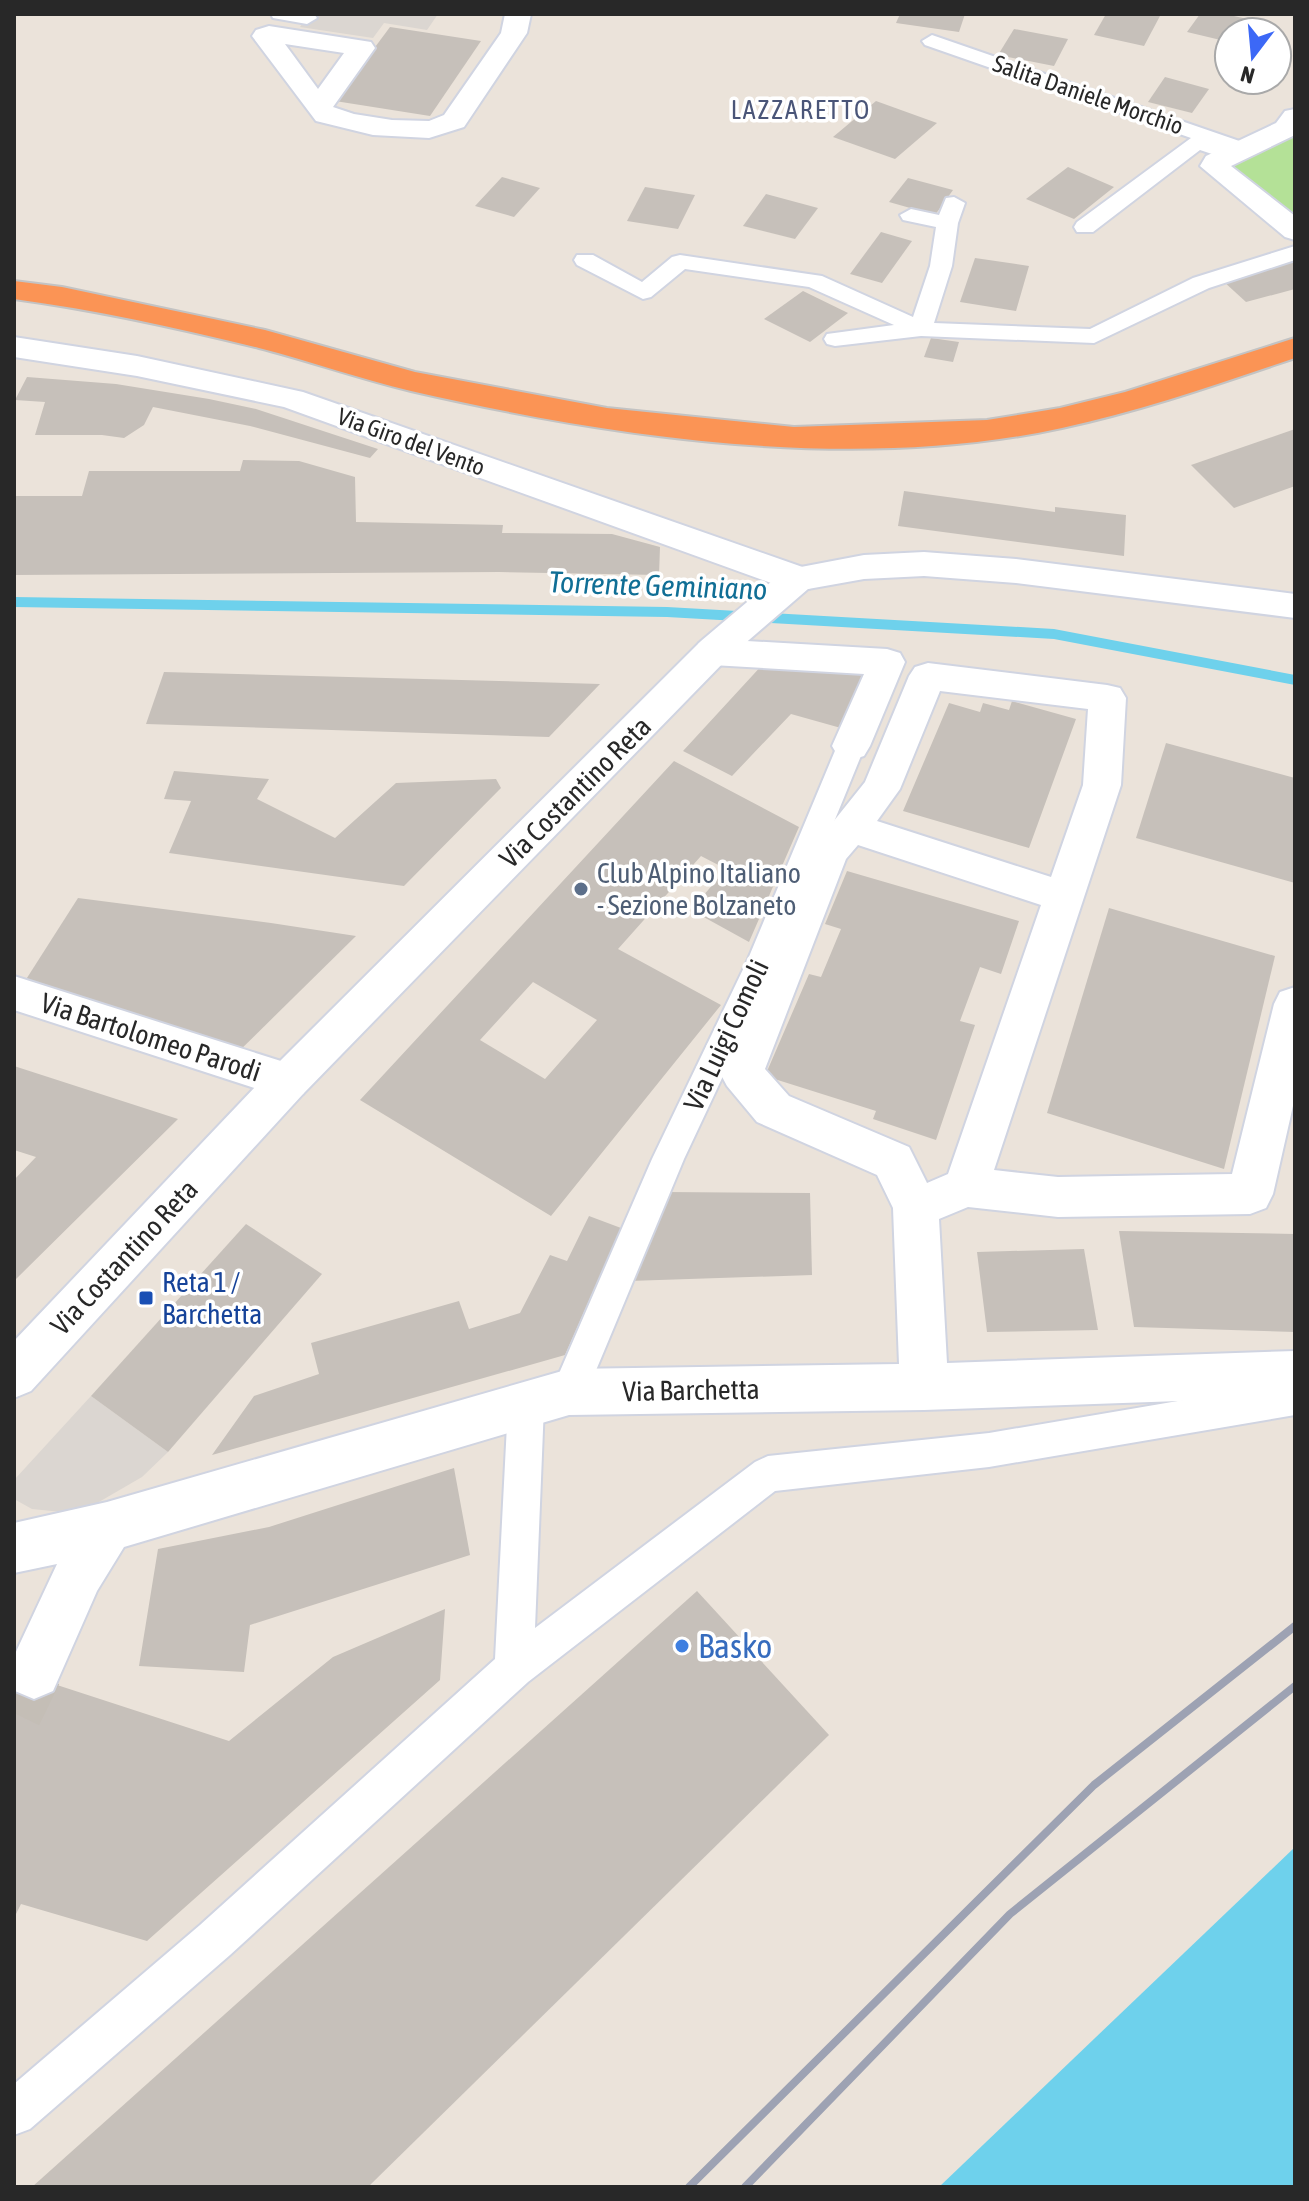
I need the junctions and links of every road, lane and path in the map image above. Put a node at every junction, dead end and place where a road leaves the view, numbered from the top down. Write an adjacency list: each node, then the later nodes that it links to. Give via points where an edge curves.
1 (280, 14): 3 (lane)
2 (518, 14): 5 (street, via 514,33 448,127 415,131 334,118)
3 (307, 18)
4 (932, 41): 7 (lane, Salita Daniele Morchio)
5 (318, 108)
6 (1295, 117): 7 (street, via 1286,129)
7 (1238, 152): 9 (lane, Salita Daniele Morchio, via 1198,142); 10 (street, via 1216,162 1216,171)
8 (911, 215): 14 (lane, via 950,213 941,266)
9 (1085, 227)
10 (1295, 231)
11 (1295, 253): 14 (lane, via 1201,283 1094,336)
12 (585, 260): 14 (lane, via 643,292 680,262 814,281)
13 (14, 290): 17 (highway, via 265,340 412,381 607,418 794,438 987,430 1060,418)
14 (921, 329): 15 (lane)
15 (835, 339)
16 (14, 347): 18 (street, Via Giro del Vento, via 292,399)
17 (1295, 348)
18 (790, 584): 19 (street, via 864,567 924,564); 20 (street, Via Costantino Reta)
19 (1295, 606)
20 (713, 651): 21 (street, Via Luigi Comoli, via 887,662); 26 (street, Via Costantino Reta)
21 (851, 746): 32 (lane, Via Luigi Comoli, via 763,959)
22 (850, 827): 23 (street); 23 (street, via 881,789 928,676 1107,698 1102,785); 28 (street, via 829,852 742,1073 773,1109 893,1161)
23 (1065, 897): 27 (street)
24 (14, 993): 26 (street, Via Bartolomeo Parodi)
25 (1295, 1004): 27 (street, via 1250,1194 1058,1197)
26 (288, 1081): 30 (street, Via Costantino Reta)
27 (966, 1187): 28 (street)
28 (916, 1208): 31 (street)
29 (1295, 1374): 31 (street, Via Barchetta)
30 (14, 1375)
31 (924, 1387): 32 (street, Via Barchetta)
32 (548, 1398): 34 (street, Via Barchetta); 36 (lane)
33 (1295, 1398): 36 (lane, via 989,1450 768,1474)
34 (107, 1527): 35 (street, Via Barchetta); 37 (street, via 79,1573)
35 (14, 1548)
36 (514, 1668): 38 (lane, via 215,1940)
37 (34, 1672)
38 (14, 2113)

